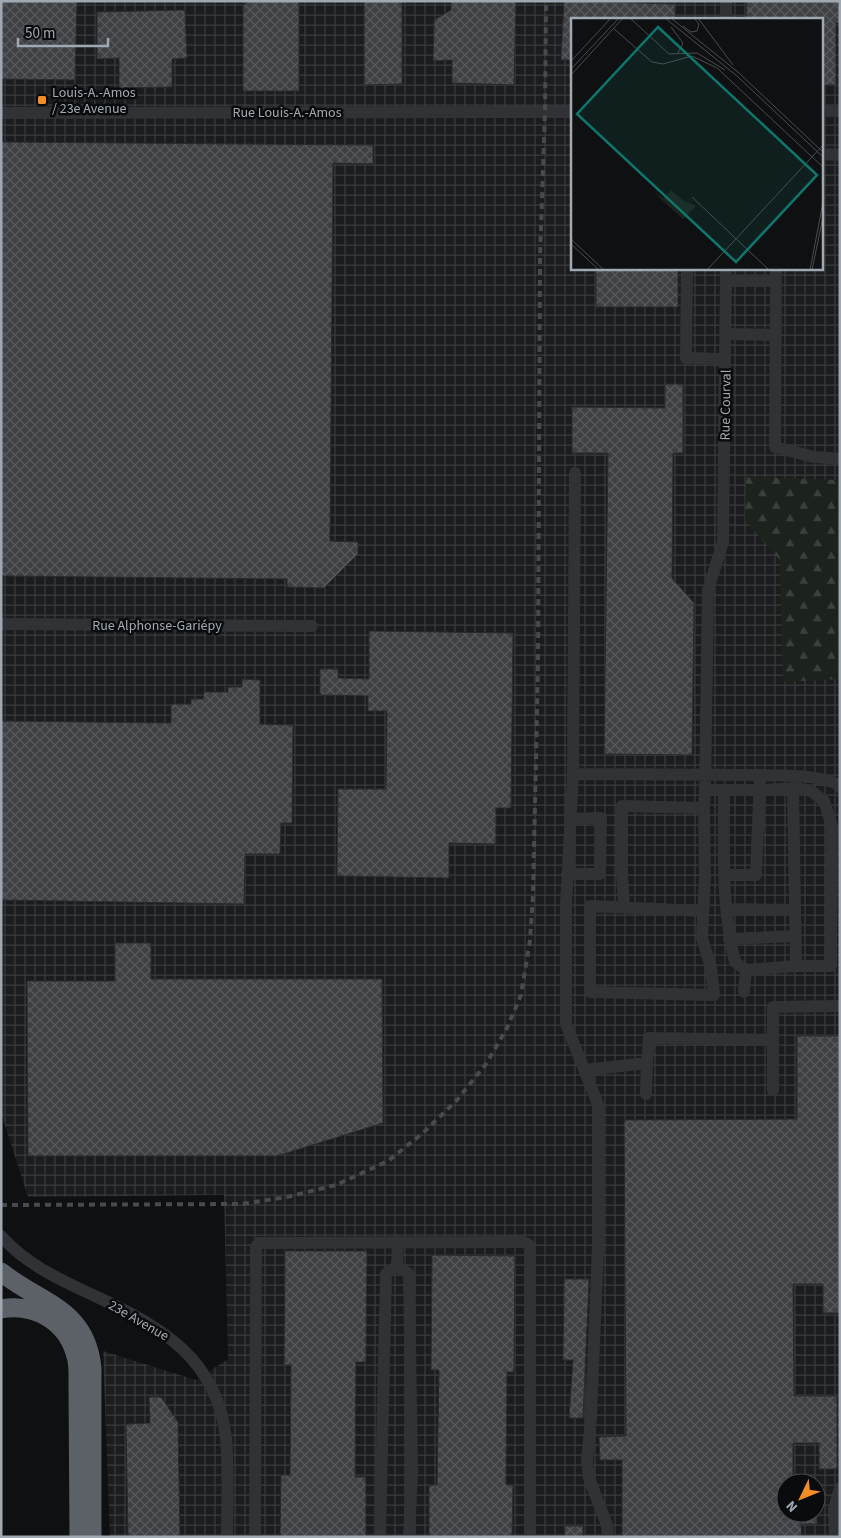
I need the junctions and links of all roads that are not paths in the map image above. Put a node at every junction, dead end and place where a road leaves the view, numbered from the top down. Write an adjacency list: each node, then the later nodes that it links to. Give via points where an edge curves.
1 (726, 1): 2 (street)
2 (726, 18)
3 (824, 111): 4 (street)
4 (840, 111)
5 (571, 112): 6 (street, Rue Louis-A.-Amos)
6 (1, 113)
7 (824, 154): 8 (street)
8 (840, 155)
9 (687, 270): 14 (street, via 686,358)
10 (726, 275): 11 (street); 12 (street, Rue Courval)
11 (776, 275): 13 (street)
12 (726, 334): 13 (street); 14 (street, Rue Courval)
13 (776, 335): 15 (street, via 776,447 814,457)
14 (725, 359): 20 (street, Rue Courval, via 723,542 708,590)
15 (840, 459)
16 (575, 473): 19 (street)
17 (1, 624): 18 (street, Rue Alphonse-Gariépy)
18 (312, 626)
19 (572, 774): 20 (street); 30 (street)
20 (705, 775): 21 (street); 25 (street, Rue Courval)
21 (760, 775): 22 (street); 27 (street)
22 (815, 778): 23 (street, via 824,778); 28 (street)
23 (840, 787)
24 (792, 788): 27 (street); 28 (street); 35 (street)
25 (705, 790): 26 (street); 29 (street, Rue Courval)
26 (724, 790): 27 (street); 32 (street)
27 (760, 790): 32 (street, via 756,875)
28 (811, 791): 39 (street, via 824,801 832,826 831,966)
29 (704, 808): 33 (street, via 622,806); 36 (street, Rue Courval)
30 (570, 819): 31 (street); 31 (street, via 601,818 600,874)
31 (567, 874): 45 (street, via 566,1024)
32 (724, 875): 34 (street)
33 (624, 907): 36 (street); 36 (street, Rue Courval, via 590,906 590,992 714,995 711,967 702,938)
34 (727, 909): 35 (street); 38 (street)
35 (795, 910): 37 (street)
36 (703, 911)
37 (796, 936): 38 (street); 39 (street)
38 (729, 939): 40 (street, via 735,962)
39 (796, 966): 40 (street)
40 (746, 970): 41 (street)
41 (744, 992)
42 (840, 1006): 43 (street, via 772,1007)
43 (773, 1040): 44 (street, via 649,1038); 46 (street)
44 (647, 1063): 45 (street); 47 (street)
45 (584, 1070): 61 (street, via 598,1104 598,1248 587,1461 589,1478)
46 (773, 1090)
47 (646, 1094)
48 (1, 1236): 56 (street, 23e Avenue, via 50,1274 156,1328 178,1344 199,1368 213,1394 224,1428)
49 (398, 1242): 50 (street); 57 (street, via 257,1244); 60 (street, via 528,1244)
50 (397, 1266): 58 (street, via 386,1274); 59 (street, via 410,1274 412,1472)
51 (1, 1272): 55 (highway, via 65,1313 80,1329 87,1344 92,1368)
52 (1, 1309): 54 (highway, via 16,1307 42,1313 63,1330 75,1352 78,1368)
53 (840, 1488): 62 (street, via 834,1508)
54 (79, 1537)
55 (92, 1537)
56 (227, 1537)
57 (255, 1537)
58 (380, 1537)
59 (409, 1537)
60 (530, 1537)
61 (608, 1537)
62 (835, 1537)

